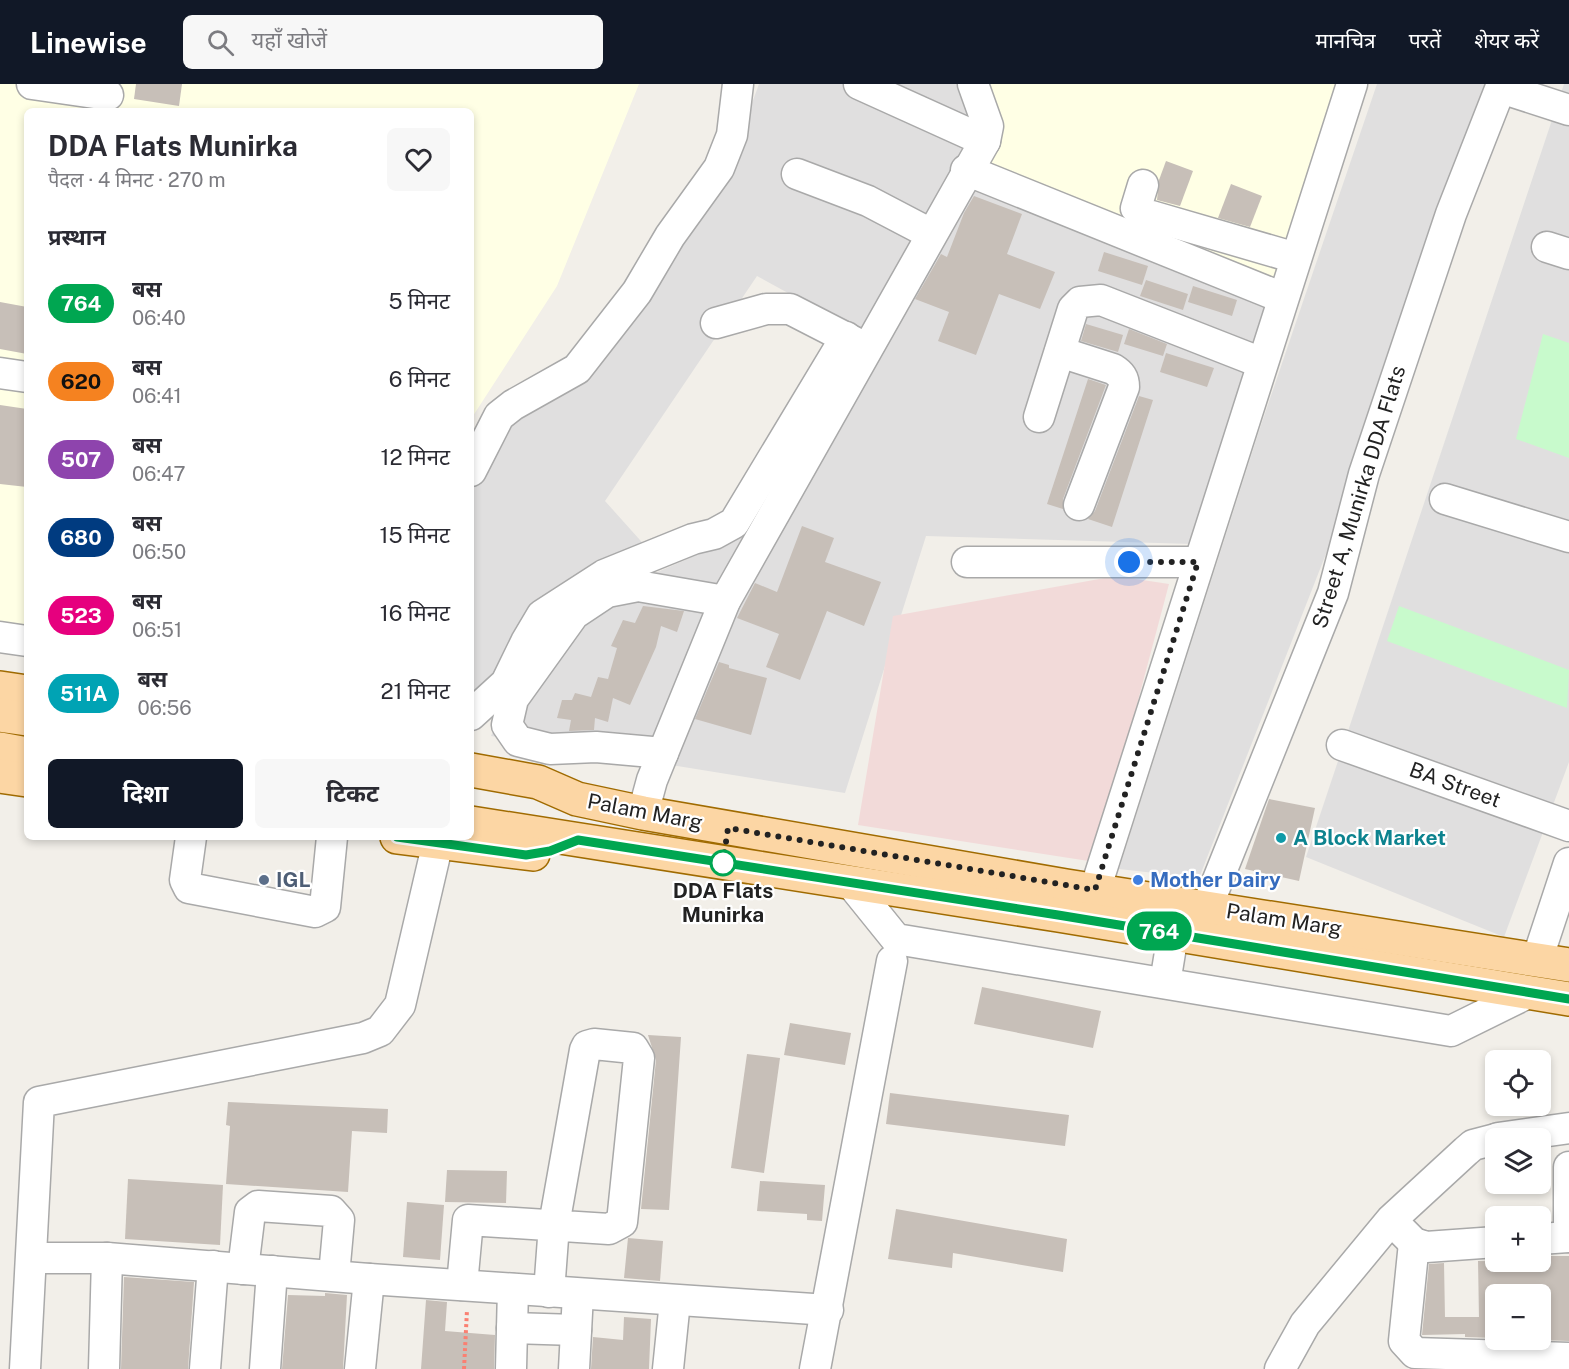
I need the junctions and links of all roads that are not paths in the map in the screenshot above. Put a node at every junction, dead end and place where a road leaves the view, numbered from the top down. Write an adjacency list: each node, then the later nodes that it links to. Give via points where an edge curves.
1 (32, 84): 7 (street)
2 (738, 84): 23 (street, via 732,135 719,168 670,236 637,292 577,369 499,416)
3 (859, 84): 9 (street)
4 (973, 84): 9 (street, via 988,126)
5 (1352, 84): 14 (street)
6 (1502, 86): 8 (street); 57 (street, Street A, Munirka DDA Flats, via 1450,214 1371,451 1333,593)
7 (108, 97)
8 (1569, 110)
9 (985, 141): 10 (street)
10 (966, 170): 13 (street); 15 (street)
11 (797, 174): 13 (street, via 868,201)
12 (1143, 185): 14 (street, via 1136,208 1141,213)
13 (931, 234): 17 (street)
14 (1296, 258): 15 (street)
15 (1283, 298): 19 (street)
16 (716, 323): 17 (street, via 779,307)
17 (857, 343): 29 (street); 34 (street, via 734,523 604,575 542,615 513,674)
18 (1060, 352): 19 (street, via 1073,309 1080,302 1101,300); 22 (street); 25 (street, via 1113,369 1124,381)
19 (1262, 363): 28 (street)
20 (0, 373): 21 (street)
21 (24, 377)
22 (1039, 417)
23 (474, 465)
24 (1445, 499): 26 (street)
25 (1079, 505)
26 (1569, 537)
27 (967, 562): 28 (street)
28 (1198, 562): 56 (street)
29 (725, 602): 40 (street); 40 (street, via 638,586 607,592 574,614 513,699 507,724 518,741 550,749 596,747)
30 (0, 637): 31 (street)
31 (24, 641)
32 (0, 687): 33 (main road)
33 (24, 691)
34 (474, 712)
35 (0, 715): 36 (main road)
36 (24, 719)
37 (1342, 745): 48 (street, BA Street)
38 (0, 749): 39 (main road)
39 (24, 753)
40 (663, 753): 46 (street)
41 (474, 771): 45 (main road, Palam Marg, via 538,782)
42 (0, 776): 43 (main road)
43 (24, 780)
44 (474, 785): 45 (main road)
45 (577, 800): 46 (main road, Palam Marg)
46 (643, 813): 56 (main road, Palam Marg)
47 (474, 823): 52 (main road)
48 (1569, 826)
49 (191, 840): 50 (street, via 185,880 189,888 315,912 325,907)
50 (332, 840)
51 (418, 840): 53 (main road, Palam Marg)
52 (578, 840): 53 (main road, Palam Marg, via 526,855); 55 (main road, Palam Marg)
53 (438, 843): 75 (street, via 400,1005 380,1031 363,1038 39,1102)
54 (1569, 863): 59 (street)
55 (850, 882): 58 (main road, Palam Marg); 62 (street, via 896,939)
56 (1095, 890): 57 (main road, Palam Marg)
57 (1207, 907): 59 (main road, Palam Marg)
58 (1173, 934): 62 (street); 63 (main road, Palam Marg)
59 (1536, 960): 61 (main road, Palam Marg)
60 (892, 961): 85 (street)
61 (1569, 965)
62 (1165, 983): 63 (street, via 1451,1031)
63 (1530, 992): 64 (main road, Palam Marg)
64 (1569, 999)
65 (1569, 1128): 66 (street)
66 (1551, 1131)
67 (1485, 1142): 69 (street, via 1473,1145)
68 (1569, 1167): 71 (street)
69 (1391, 1220): 73 (street); 98 (street, via 1305,1324)
70 (554, 1225): 70 (street, via 586,1047 594,1044 633,1048 639,1058 624,1218 609,1228); 81 (street, via 468,1220); 83 (street)
71 (1569, 1237): 72 (street)
72 (1551, 1238)
73 (1414, 1243): 74 (street, via 1426,1248); 88 (street, via 1404,1341 1414,1353)
74 (1485, 1243)
75 (32, 1258): 76 (street); 89 (street)
76 (107, 1258): 77 (street); 90 (street)
77 (213, 1266): 78 (street); 91 (street)
78 (258, 1270): 79 (street); 79 (street, via 250,1212 258,1206 331,1211 337,1215); 92 (street)
79 (334, 1275): 80 (street)
80 (369, 1279): 81 (street); 93 (street)
81 (465, 1285): 82 (street)
82 (513, 1289): 83 (street); 86 (street)
83 (564, 1293): 84 (street); 87 (street)
84 (675, 1301): 85 (street); 96 (street)
85 (828, 1310): 97 (street)
86 (512, 1328): 87 (street); 94 (street)
87 (576, 1330): 95 (street)
88 (1569, 1358)
89 (25, 1369)
90 (104, 1369)
91 (206, 1369)
92 (265, 1369)
93 (360, 1369)
94 (511, 1369)
95 (574, 1369)
96 (668, 1369)
97 (815, 1369)
98 (1280, 1369)

